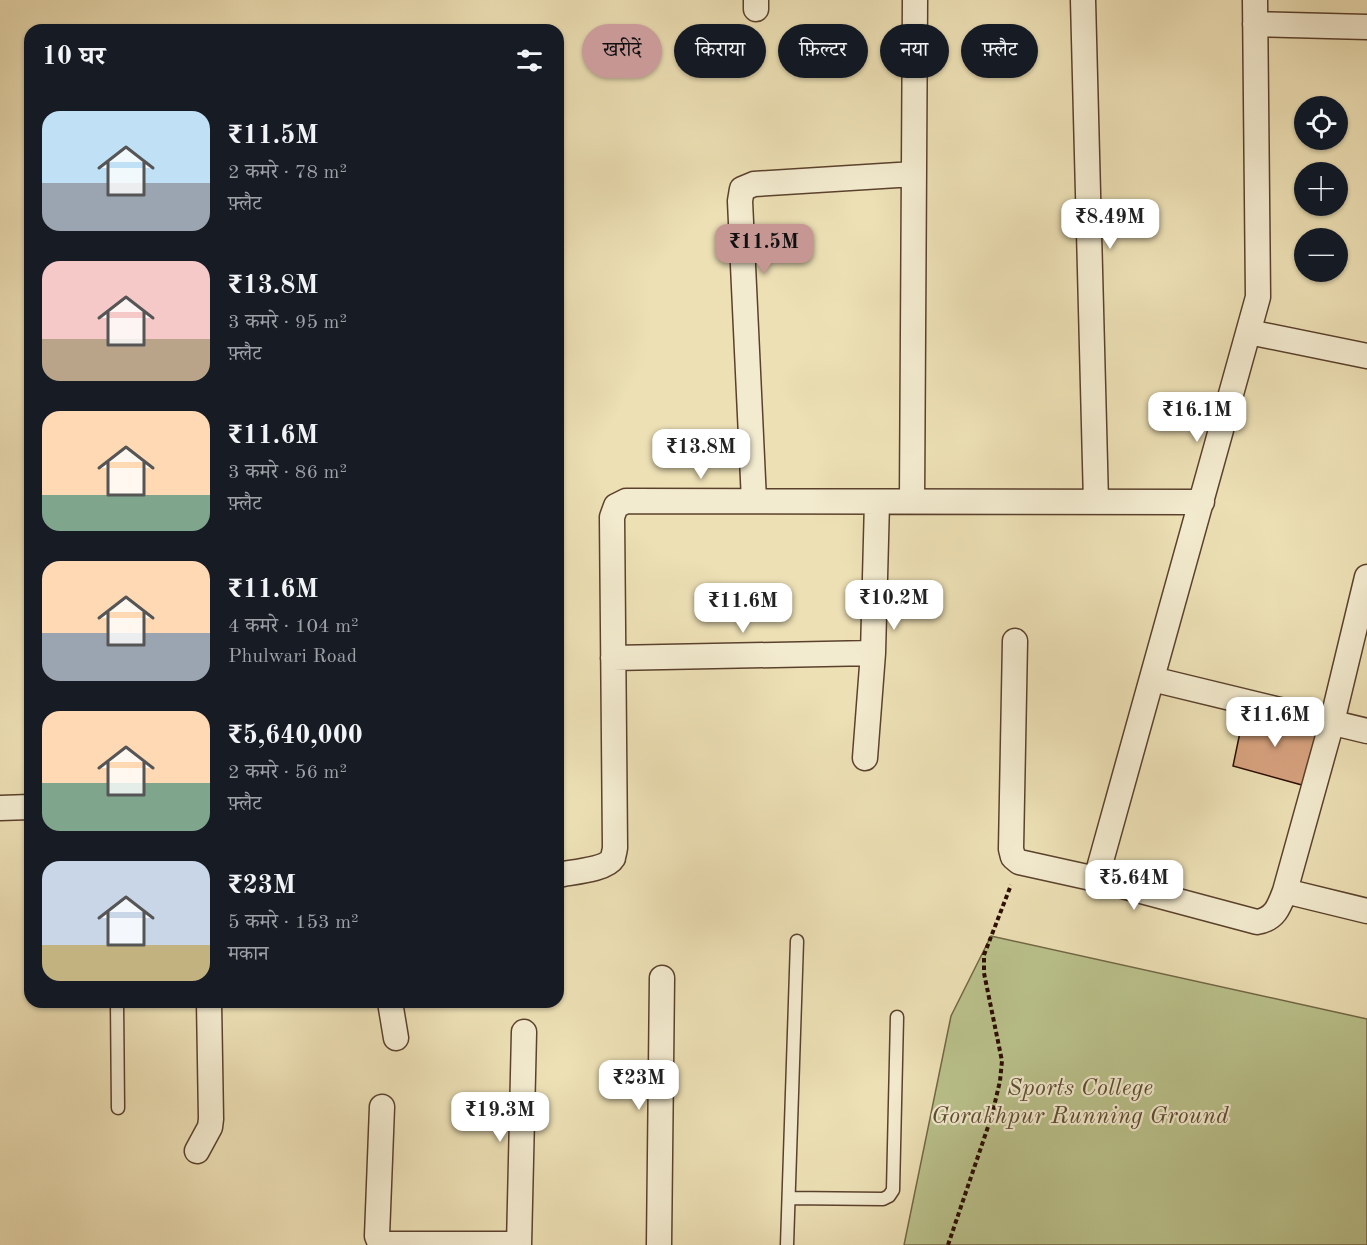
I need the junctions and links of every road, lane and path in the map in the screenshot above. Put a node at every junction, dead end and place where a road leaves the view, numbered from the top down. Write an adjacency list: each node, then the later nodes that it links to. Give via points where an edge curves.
1 (915, 0): 6 (street)
2 (1083, 0): 12 (street)
3 (1255, 0): 4 (street)
4 (1255, 24): 5 (street); 7 (street, via 1259,290)
5 (1367, 27)
6 (914, 174): 9 (street, via 754,184 742,189); 10 (street)
7 (1249, 332): 8 (street); 13 (street)
8 (1367, 356)
9 (754, 501): 11 (street); 17 (street, via 626,501 616,506 612,517)
10 (912, 501): 11 (street); 12 (street)
11 (878, 502): 16 (street)
12 (1095, 502): 13 (street)
13 (1202, 502): 18 (street)
14 (1367, 577): 19 (street)
15 (1015, 641): 24 (street, via 1011,849)
16 (873, 653): 17 (street); 21 (street)
17 (613, 658): 25 (street, via 613,858 599,868)
18 (1152, 679): 19 (street); 26 (street)
19 (1332, 722): 20 (street); 27 (street)
20 (1367, 731)
21 (865, 758)
22 (24, 807): 23 (street)
23 (0, 808)
24 (1019, 862): 26 (street); 44 (path, via 984,955 984,973 1002,1061 1000,1081 993,1115)
25 (564, 874)
26 (1096, 879): 27 (street, via 1257,922 1272,917)
27 (1285, 891): 28 (street)
28 (1367, 911)
29 (797, 941): 40 (lane)
30 (662, 978): 42 (street)
31 (117, 1008): 38 (lane)
32 (209, 1008): 39 (street, via 211,1119)
33 (391, 1008): 36 (street)
34 (897, 1017): 40 (lane, via 893,1190 883,1199)
35 (524, 1032): 41 (street)
36 (396, 1038)
37 (382, 1107): 41 (street, via 379,1241)
38 (118, 1108)
39 (197, 1151)
40 (789, 1198): 43 (lane)
41 (519, 1244)
42 (659, 1245)
43 (787, 1245)
44 (948, 1245)

